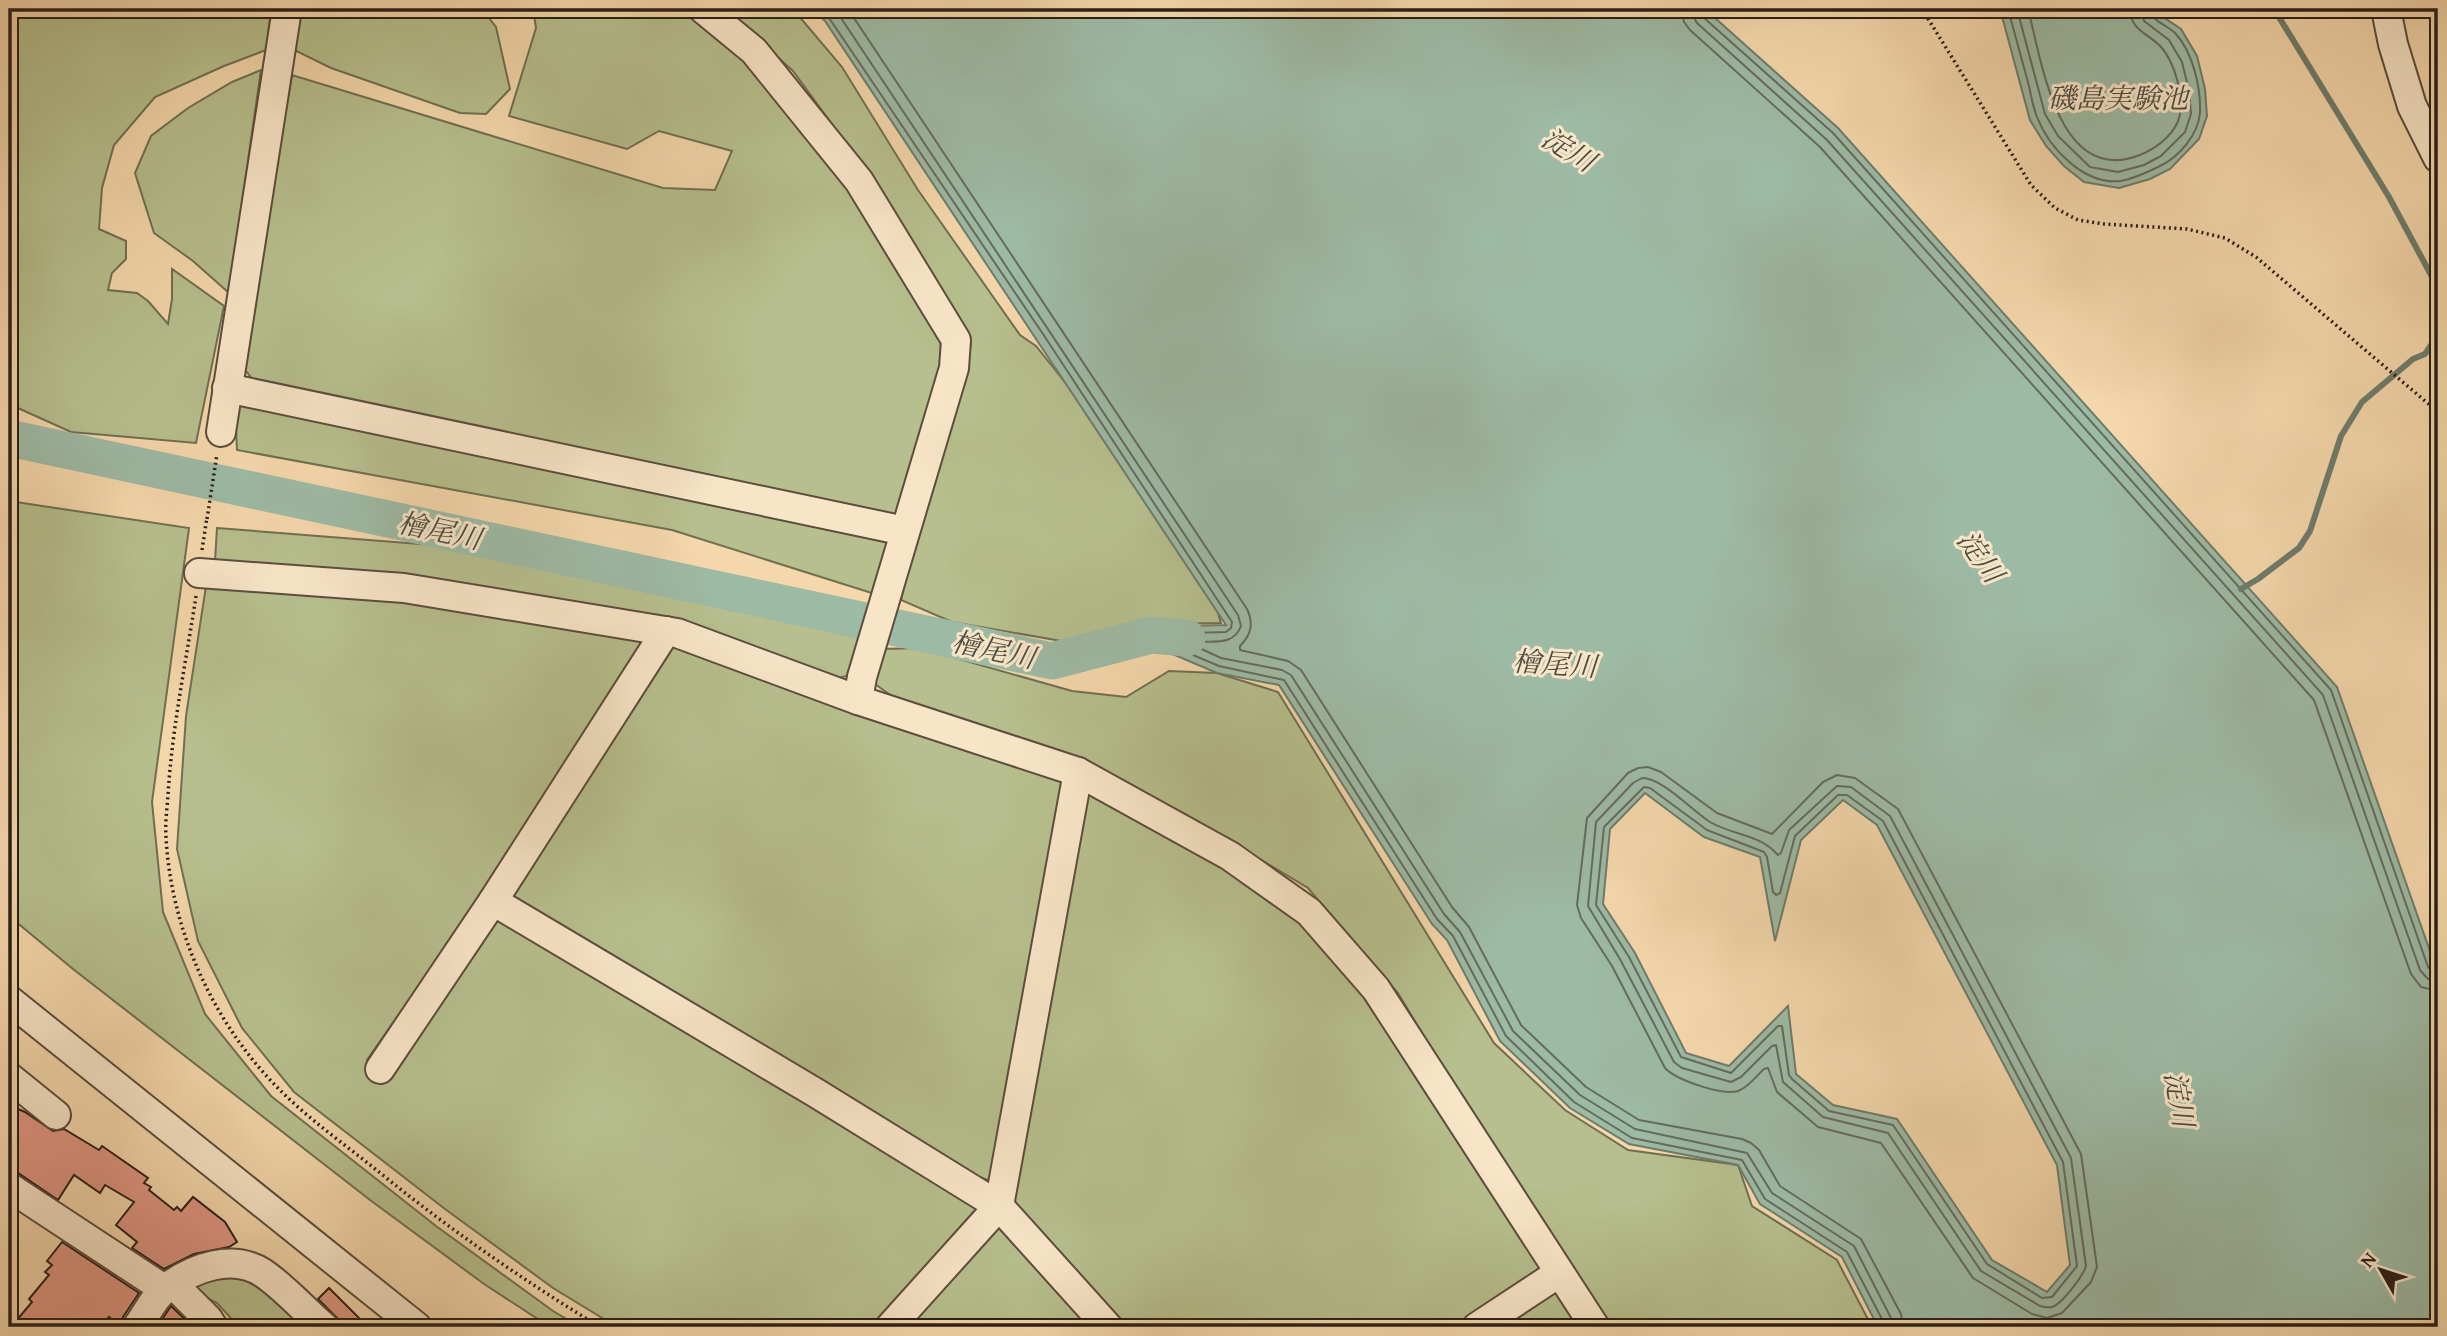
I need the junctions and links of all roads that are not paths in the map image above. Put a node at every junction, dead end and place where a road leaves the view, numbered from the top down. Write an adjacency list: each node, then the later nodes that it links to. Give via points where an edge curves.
1 (287, 9): 5 (street)
2 (703, 9): 7 (street, via 754,51 859,181 956,340 954,368)
3 (2386, 9): 4 (street, via 2412,106)
4 (2438, 158)
5 (228, 388): 6 (street); 7 (street)
6 (221, 432)
7 (905, 531): 10 (street)
8 (199, 573): 9 (street, via 404,588)
9 (666, 631): 10 (street); 12 (street)
10 (860, 689): 11 (street)
11 (1078, 772): 18 (street); 19 (street, via 1230,856 1309,912 1376,989)
12 (493, 901): 14 (street); 18 (street)
13 (9, 1000): 24 (street)
14 (380, 1069)
15 (9, 1077): 16 (street)
16 (56, 1115)
17 (9, 1187): 20 (street)
18 (999, 1206): 25 (street); 26 (street)
19 (1559, 1273): 27 (street); 28 (street)
20 (169, 1287): 21 (street); 22 (street); 23 (street, via 196,1270 234,1264 261,1272)
21 (137, 1327)
22 (213, 1327)
23 (324, 1327)
24 (417, 1327)
25 (890, 1327)
26 (1108, 1327)
27 (1477, 1327)
28 (1595, 1327)

